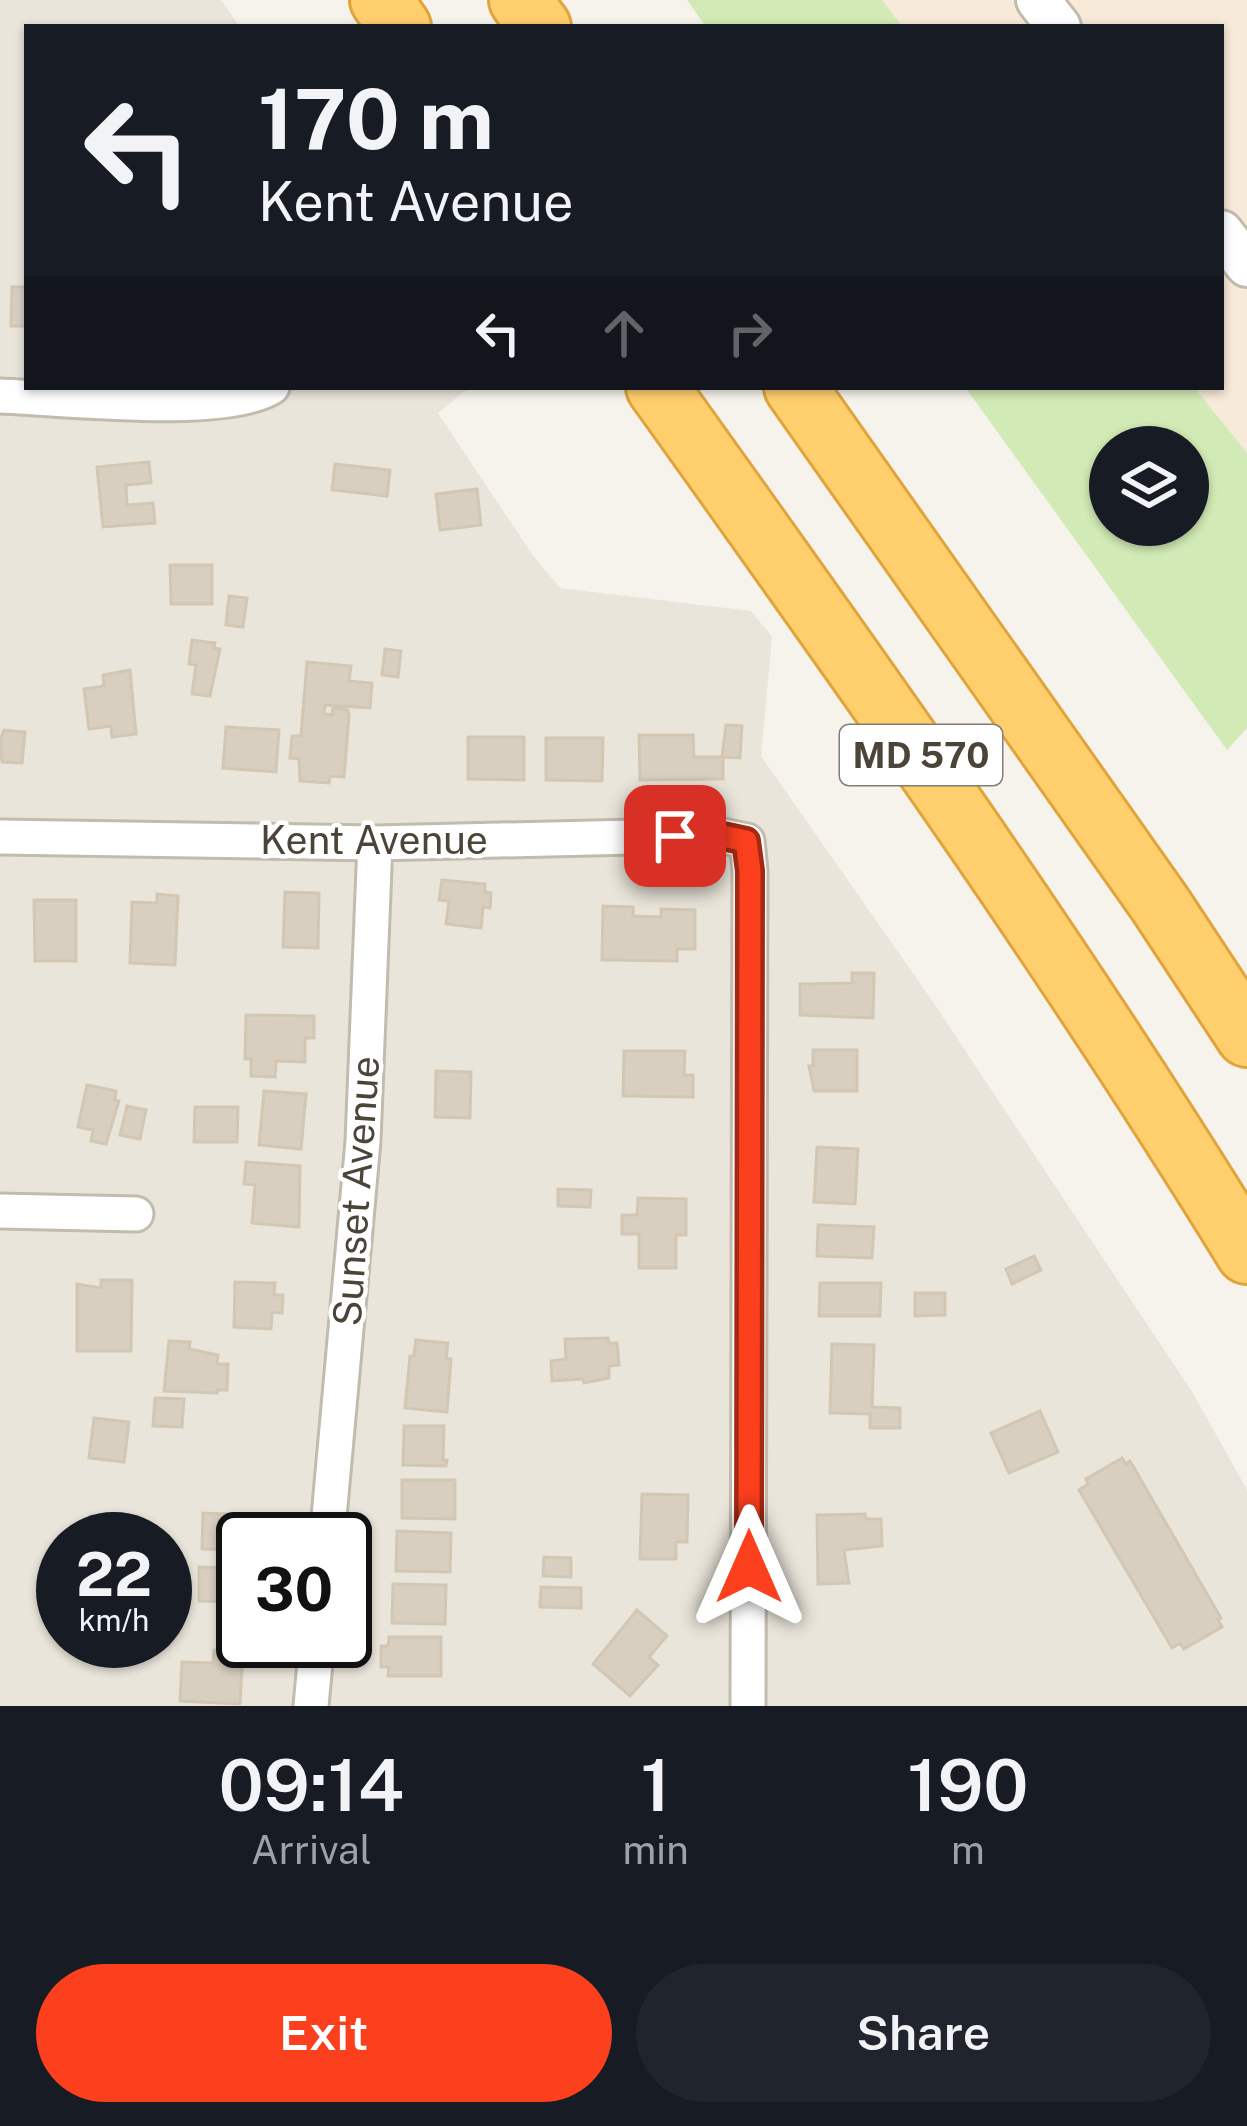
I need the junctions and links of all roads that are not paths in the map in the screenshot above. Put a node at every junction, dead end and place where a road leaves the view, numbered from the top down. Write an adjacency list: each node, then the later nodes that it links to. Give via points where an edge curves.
1 (1038, 0): 2 (street)
2 (1057, 24)
3 (1224, 236): 4 (street)
4 (1247, 265)
5 (267, 390): 8 (street, via 188,402)
6 (659, 390): 14 (highway, MD 570, via 1063,963)
7 (797, 390): 11 (highway, MD 570)
8 (0, 397)
9 (0, 837): 10 (street, Kent Avenue)
10 (375, 843): 15 (street, Sunset Avenue, via 364,1141); 18 (street, Kent Avenue, via 718,835 746,841)
11 (1247, 1036)
12 (0, 1211): 13 (street)
13 (136, 1214)
14 (1247, 1253)
15 (330, 1512)
16 (315, 1668): 17 (street)
17 (311, 1706)
18 (748, 1706)

